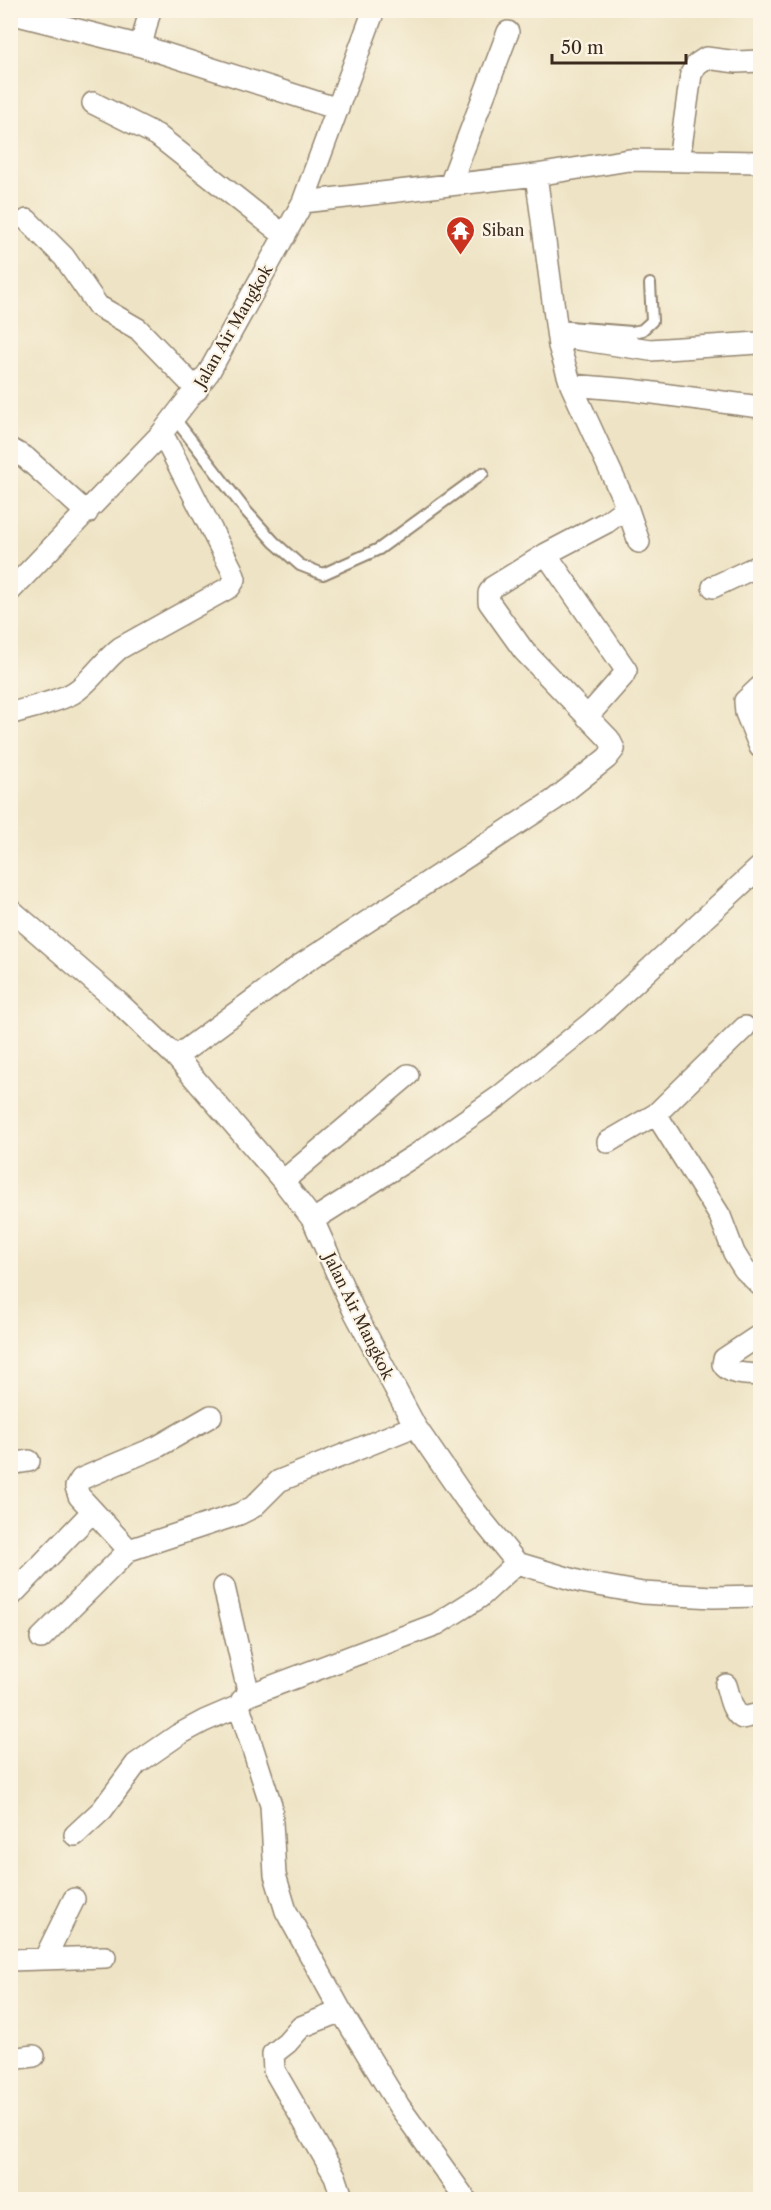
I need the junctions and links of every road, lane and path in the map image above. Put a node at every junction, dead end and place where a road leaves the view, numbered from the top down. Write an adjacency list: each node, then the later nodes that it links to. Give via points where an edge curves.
1 (150, 10): 5 (street)
2 (374, 10): 8 (street, Jalan Air Mangkok)
3 (10, 14): 5 (street)
4 (508, 32): 12 (street)
5 (141, 46): 8 (street)
6 (760, 61): 9 (street, via 706,58 697,64 691,74)
7 (93, 104): 15 (street, via 157,135)
8 (338, 109): 13 (street, Jalan Air Mangkok)
9 (679, 161): 10 (street); 11 (street, via 629,160)
10 (760, 162)
11 (536, 175): 12 (street); 17 (street)
12 (450, 185): 13 (street)
13 (303, 202): 15 (street, Jalan Air Mangkok)
14 (27, 220): 21 (street, via 64,257 98,306 138,329)
15 (285, 236): 21 (street, Jalan Air Mangkok)
16 (650, 284): 18 (lane, via 652,321)
17 (557, 331): 18 (street); 20 (street)
18 (631, 339): 19 (street, via 650,350)
19 (758, 343)
20 (571, 385): 22 (street); 26 (street)
21 (197, 390): 23 (street, Jalan Air Mangkok)
22 (760, 407)
23 (168, 426): 25 (lane, via 274,542 300,565 323,574 379,549); 27 (street, Jalan Air Mangkok); 34 (street, via 235,579 230,587 120,648 72,693)
24 (10, 449): 27 (street, via 26,458)
25 (483, 473)
26 (627, 507): 28 (street); 29 (street)
27 (87, 513): 32 (street, Jalan Air Mangkok)
28 (639, 542)
29 (546, 554): 35 (street, via 626,670); 35 (street, via 493,587 489,602 524,651)
30 (760, 565): 31 (street)
31 (713, 586)
32 (10, 591)
33 (760, 687): 36 (street, via 745,701)
34 (10, 714)
35 (588, 717): 40 (street, via 614,749 607,758 554,800 302,964)
36 (760, 747)
37 (760, 867): 45 (street, via 591,1023 500,1096 417,1155)
38 (10, 909): 40 (street, Jalan Air Mangkok)
39 (745, 1027): 42 (street)
40 (177, 1057): 44 (street, Jalan Air Mangkok)
41 (408, 1075): 44 (street)
42 (656, 1114): 43 (street); 46 (street, via 720,1216 734,1253)
43 (608, 1142)
44 (283, 1181): 45 (street, Jalan Air Mangkok)
45 (313, 1220): 50 (street, Jalan Air Mangkok, via 353,1309)
46 (760, 1286)
47 (760, 1335): 48 (street, via 724,1359 723,1364 732,1372)
48 (760, 1375)
49 (211, 1416): 51 (street, via 157,1447 81,1479 76,1487 79,1496)
50 (415, 1425): 52 (street, via 279,1481 253,1508); 53 (street, Jalan Air Mangkok, via 465,1500)
51 (93, 1511): 52 (street); 56 (street)
52 (129, 1550): 57 (street)
53 (517, 1563): 55 (street, via 581,1582 643,1593 713,1598); 59 (street, via 480,1597 437,1624)
54 (224, 1587): 59 (street)
55 (760, 1596)
56 (10, 1598)
57 (41, 1638)
58 (726, 1685): 60 (street, via 736,1714 742,1718)
59 (244, 1700): 61 (street, via 187,1730 136,1764 102,1810); 66 (street, via 271,1805 275,1875 286,1911)
60 (760, 1714)
61 (75, 1835)
62 (74, 1899): 64 (street)
63 (105, 1957): 64 (street)
64 (45, 1958): 65 (street)
65 (10, 1960)
66 (341, 2011): 69 (street, via 301,2026 273,2054 274,2070 335,2176); 70 (street, via 399,2106)
67 (34, 2056): 68 (street)
68 (10, 2059)
69 (344, 2199)
70 (466, 2199)

